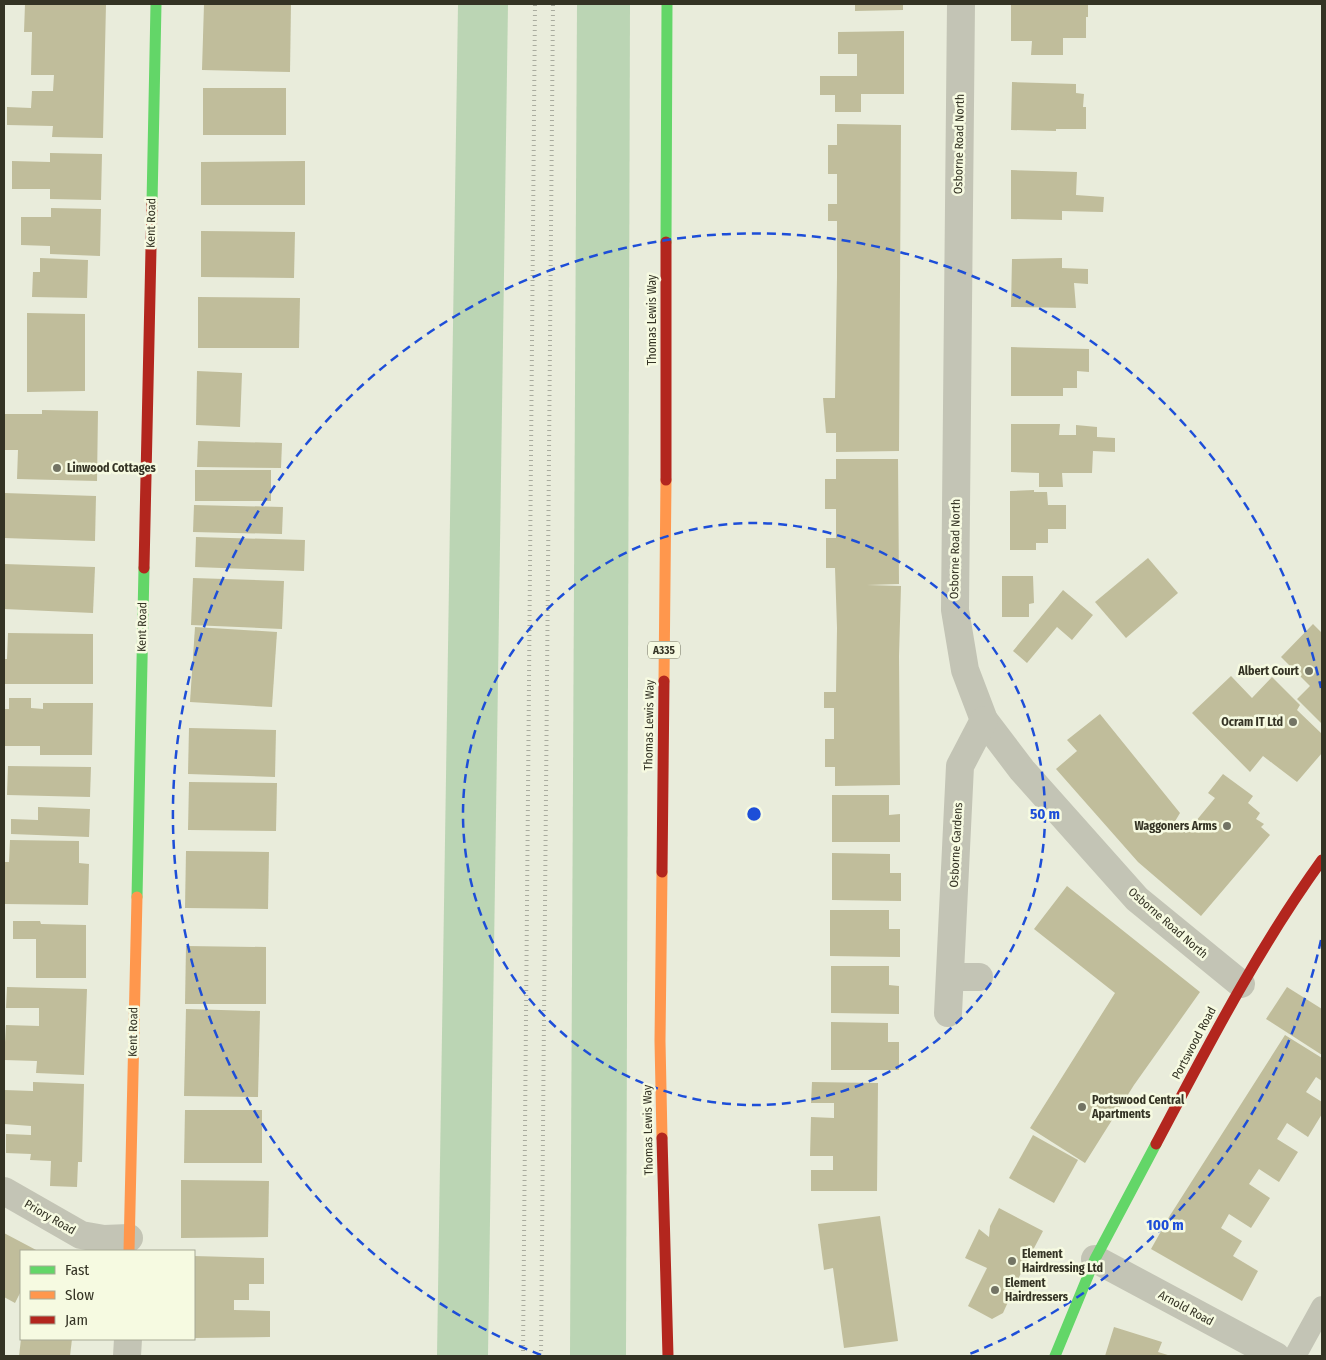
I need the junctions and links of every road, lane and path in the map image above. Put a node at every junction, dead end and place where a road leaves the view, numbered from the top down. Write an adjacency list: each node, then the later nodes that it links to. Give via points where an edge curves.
1 (156, 4): 11 (street, Kent Road)
2 (668, 4): 16 (street, Thomas Lewis Way / A335, via 660,1041)
3 (961, 4): 4 (street, Osborne Road North, via 955,610 965,670)
4 (984, 720): 6 (street, Osborne Gardens, via 960,766); 8 (street, Osborne Road North, via 1022,770 1137,898)
5 (1322, 860): 8 (street, Portswood Road)
6 (950, 977): 7 (street); 9 (street, Osborne Gardens)
7 (979, 977)
8 (1241, 984): 12 (street, Portswood Road)
9 (948, 1013)
10 (4, 1191): 11 (street, Priory Road, via 81,1235)
11 (129, 1245)
12 (1095, 1259): 17 (street, Portswood Road); 18 (street, Arnold Road)
13 (1322, 1307): 19 (lane)
14 (128, 1340): 15 (street)
15 (127, 1356)
16 (668, 1356)
17 (1055, 1356)
18 (1276, 1356)
19 (1295, 1356)

